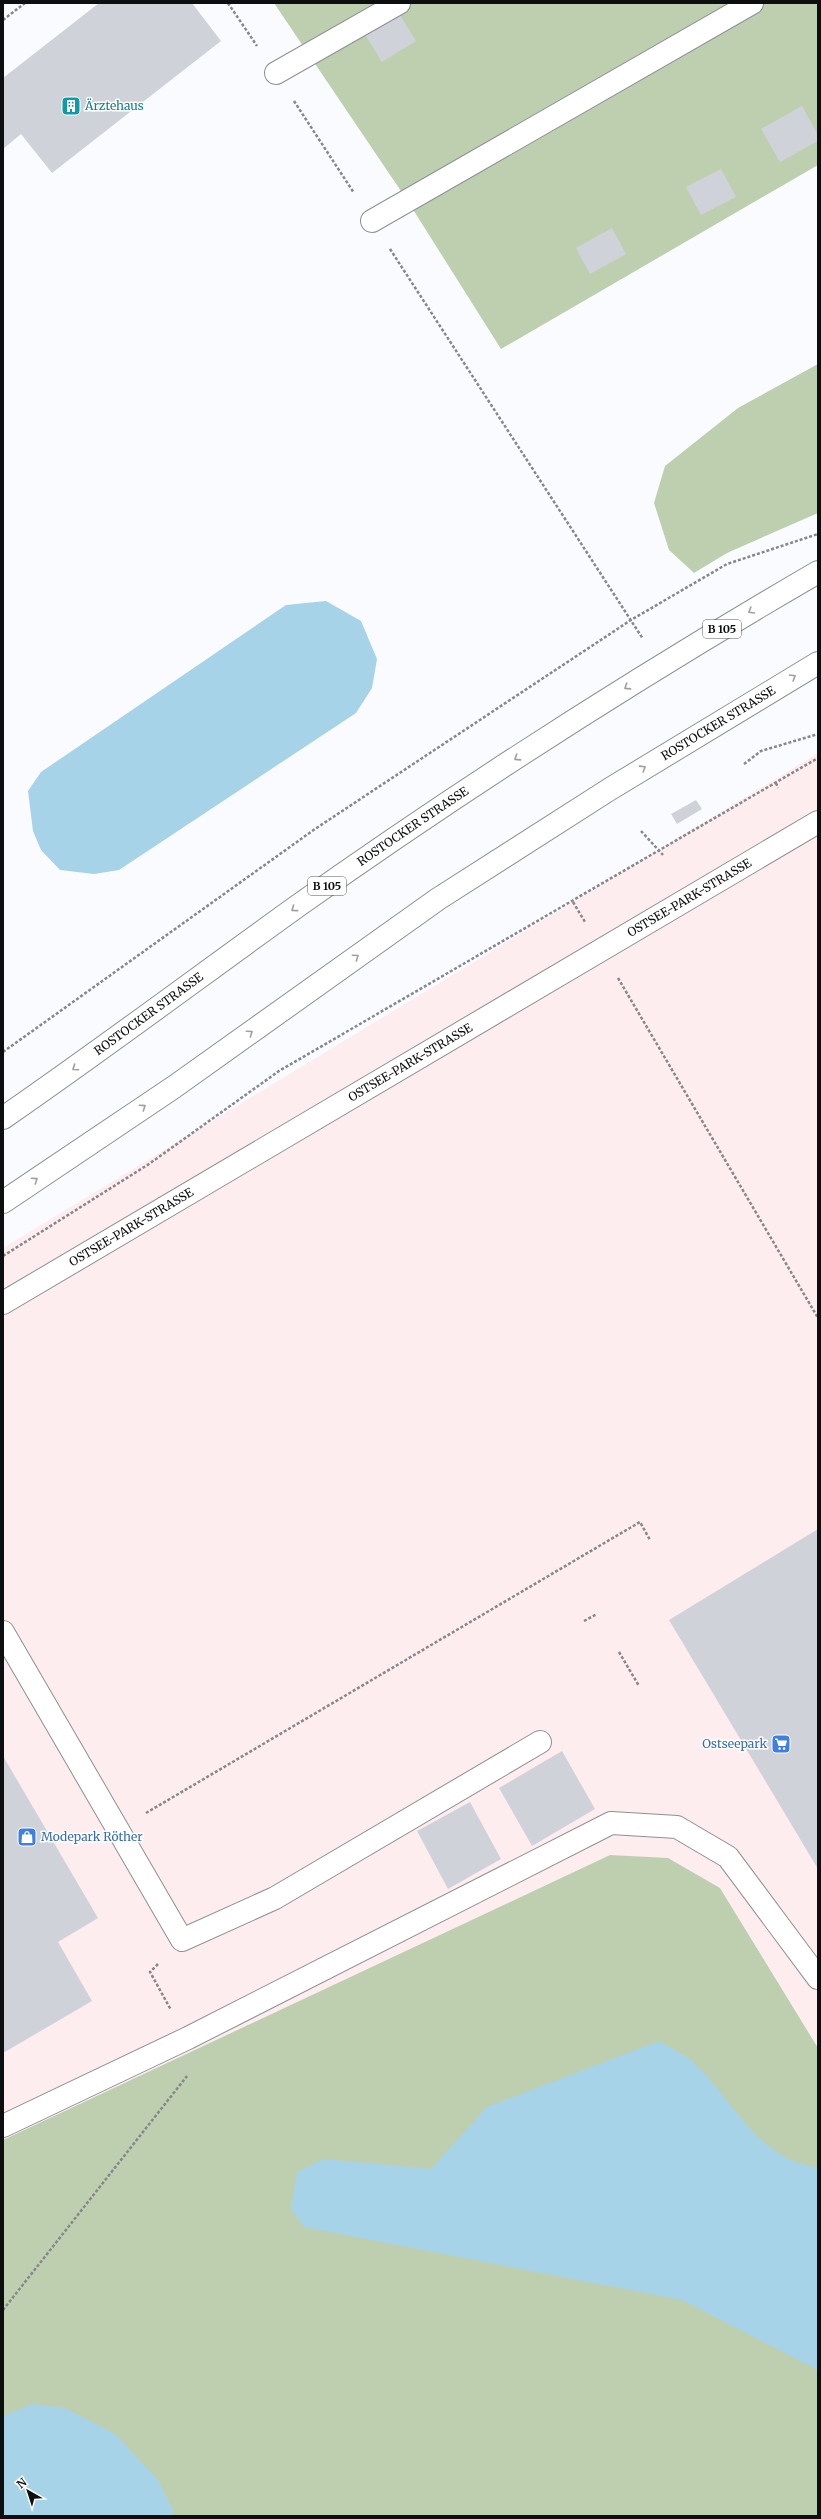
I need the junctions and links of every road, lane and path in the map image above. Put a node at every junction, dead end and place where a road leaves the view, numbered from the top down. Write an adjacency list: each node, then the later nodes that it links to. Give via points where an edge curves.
1 (25, 3): 5 (path)
2 (228, 3): 6 (path)
3 (399, 3): 6 (main road)
4 (752, 3): 7 (main road)
5 (3, 20)
6 (276, 73): 7 (path)
7 (372, 221): 10 (path)
8 (818, 534): 10 (path, via 727,564)
9 (818, 572): 12 (main road, ROSTOCKER STRASSE / B 105, one-way to 12)
10 (631, 620): 12 (path); 24 (path, via 316,829)
11 (818, 663): 26 (main road, ROSTOCKER STRASSE, one-way to 11, via 174,1086 438,899 624,780)
12 (659, 666): 25 (main road, ROSTOCKER STRASSE / B 105, one-way to 25, via 301,904)
13 (818, 734): 15 (path, via 761,752)
14 (818, 758): 16 (path)
15 (744, 764)
16 (776, 783): 17 (path); 20 (path)
17 (778, 788)
18 (818, 822): 23 (main road, OSTSEE-PARK-STRASSE)
19 (641, 831): 20 (path)
20 (660, 851): 21 (path); 22 (path)
21 (663, 855)
22 (573, 902): 23 (path); 27 (path, via 341,1033 279,1071 149,1164)
23 (601, 950): 28 (main road, OSTSEE-PARK-STRASSE); 29 (path)
24 (3, 1052)
25 (3, 1118)
26 (3, 1202)
27 (3, 1256)
28 (3, 1303)
29 (818, 1318)
30 (650, 1540): 37 (path, via 640,1522)
31 (596, 1614): 32 (path)
32 (584, 1622)
33 (3, 1632): 37 (main road)
34 (619, 1652): 35 (path)
35 (639, 1686)
36 (540, 1742): 38 (main road, via 275,1898)
37 (118, 1829): 38 (main road)
38 (182, 1940): 40 (path, via 150,1972)
39 (818, 1978): 40 (main road, via 728,1857 677,1827 611,1823)
40 (188, 2038): 41 (main road); 42 (path, via 187,2077)
41 (3, 2126)
42 (3, 2310)

